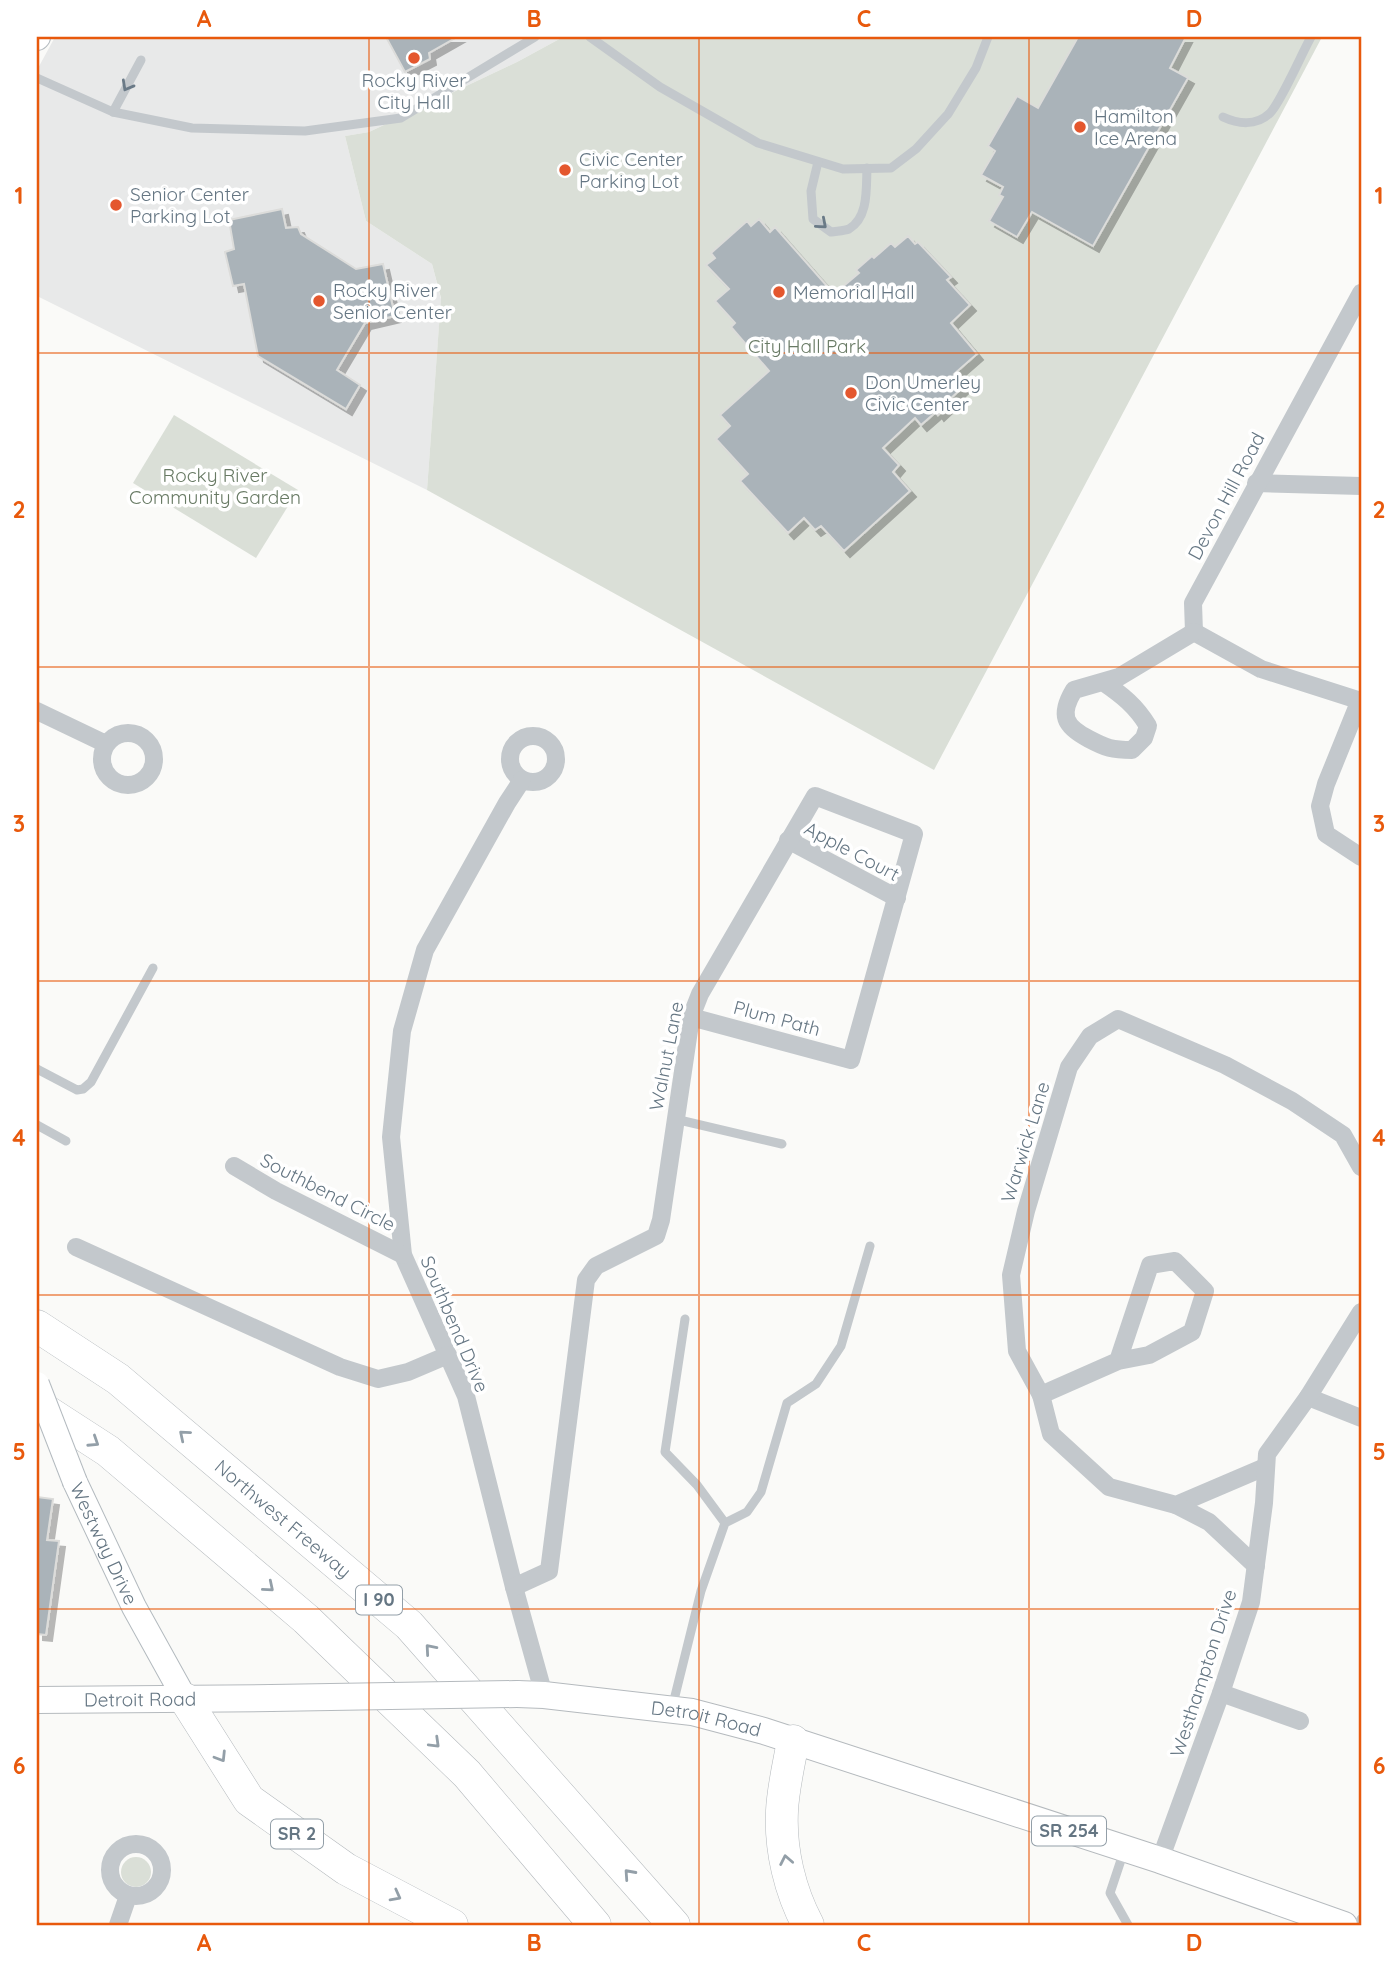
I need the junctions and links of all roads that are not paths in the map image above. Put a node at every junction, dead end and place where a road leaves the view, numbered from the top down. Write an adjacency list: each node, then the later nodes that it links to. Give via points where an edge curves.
1 (535, 37): 7 (lane, via 401,118 305,131 192,128)
2 (590, 37): 9 (lane, via 660,87 758,143)
3 (988, 37): 10 (lane, via 976,68 948,114 916,149 891,168)
4 (1311, 37): 8 (lane, via 1271,113 1254,122 1236,123)
5 (141, 60): 7 (lane, one-way to 7)
6 (37, 78): 7 (lane)
7 (113, 112)
8 (1223, 117)
9 (818, 162): 10 (lane, via 843,169); 10 (lane, one-way to 10, via 811,191 813,219 831,232 848,229 859,219)
10 (867, 168)
11 (1361, 293): 12 (street, Devon Hill Road)
12 (1256, 483): 13 (street); 14 (street, Devon Hill Road, via 1193,603)
13 (1361, 486)
14 (1194, 632): 15 (street); 16 (street, via 1261,669)
15 (1103, 682): 15 (street, via 1131,703 1148,726 1132,750 1110,750 1072,730 1065,719 1074,690)
16 (1361, 701): 21 (street, via 1320,807 1326,834)
17 (37, 711): 18 (street)
18 (106, 744)
19 (522, 780): 35 (street, Southbend Drive, via 425,950 402,1031 391,1137)
20 (788, 840): 22 (street, Apple Court); 22 (street, Walnut Lane, via 815,796 914,834); 24 (street, Walnut Lane)
21 (1361, 857)
22 (897, 898): 25 (street, Walnut Lane)
23 (153, 968): 26 (lane, via 83,1089)
24 (691, 1017): 25 (street, Plum Path); 27 (street, Walnut Lane)
25 (852, 1060)
26 (37, 1069)
27 (675, 1119): 30 (lane); 50 (street, Walnut Lane, via 656,1236 596,1266 586,1280 549,1571)
28 (37, 1125): 29 (lane)
29 (66, 1141)
30 (782, 1143)
31 (234, 1166): 35 (street, Southbend Circle)
32 (1361, 1167): 42 (street, Warwick Lane, via 1343,1135 1225,1065 1118,1019 1090,1036 1069,1067 1011,1275 1017,1351)
33 (870, 1246): 48 (lane, via 841,1346 816,1384 787,1403 761,1492 747,1512)
34 (76, 1247): 39 (street, via 340,1367 378,1379)
35 (403, 1255): 39 (street, Southbend Drive)
36 (1361, 1312): 43 (street, Westhampton Drive)
37 (685, 1319): 48 (lane, via 665,1452)
38 (37, 1326): 65 (highway, Northwest Freeway / I 90, one-way to 38, via 409,1625 118,1379)
39 (448, 1355): 50 (street, Southbend Drive, via 466,1396)
40 (1118, 1362): 40 (street, via 1150,1265 1175,1261 1205,1291 1192,1332 1149,1355); 42 (street)
41 (37, 1384): 53 (main road, Westway Drive, bridge, via 75,1482 134,1607)
42 (1041, 1395): 47 (street, Warwick Lane, via 1051,1434 1109,1488)
43 (1308, 1397): 45 (street); 46 (street, Westhampton Drive, via 1266,1454)
44 (37, 1405): 64 (highway, one-way to 64, via 108,1451 306,1619 467,1774)
45 (1361, 1418)
46 (1265, 1467): 47 (street); 49 (street, Westhampton Drive)
47 (1176, 1505): 49 (street, Warwick Lane, via 1209,1521)
48 (725, 1523): 55 (lane, via 701,1591)
49 (1256, 1566): 51 (street, Westhampton Drive, via 1251,1602)
50 (514, 1587): 52 (street, Southbend Drive)
51 (1221, 1693): 56 (street); 59 (street, Westhampton Drive)
52 (544, 1695): 53 (main road, Detroit Road, bridge); 55 (main road, Detroit Road)
53 (185, 1699): 54 (main road, Detroit Road); 63 (highway, SR 2, one-way to 63, via 249,1800 346,1869)
54 (37, 1700)
55 (671, 1710): 57 (main road, Detroit Road)
56 (1300, 1721)
57 (793, 1741): 58 (main road, Detroit Road / SR 254); 66 (highway, one-way to 57, via 784,1856 782,1810)
58 (1124, 1849): 59 (main road, Detroit Road / SR 254); 67 (lane, via 1110,1892)
59 (1160, 1860): 68 (main road, Detroit Road / SR 254)
60 (128, 1896): 62 (street)
61 (1361, 1919): 69 (lane)
62 (118, 1925)
63 (452, 1925)
64 (595, 1925)
65 (674, 1925)
66 (808, 1925)
67 (1128, 1925)
68 (1344, 1925)
69 (1358, 1925)

